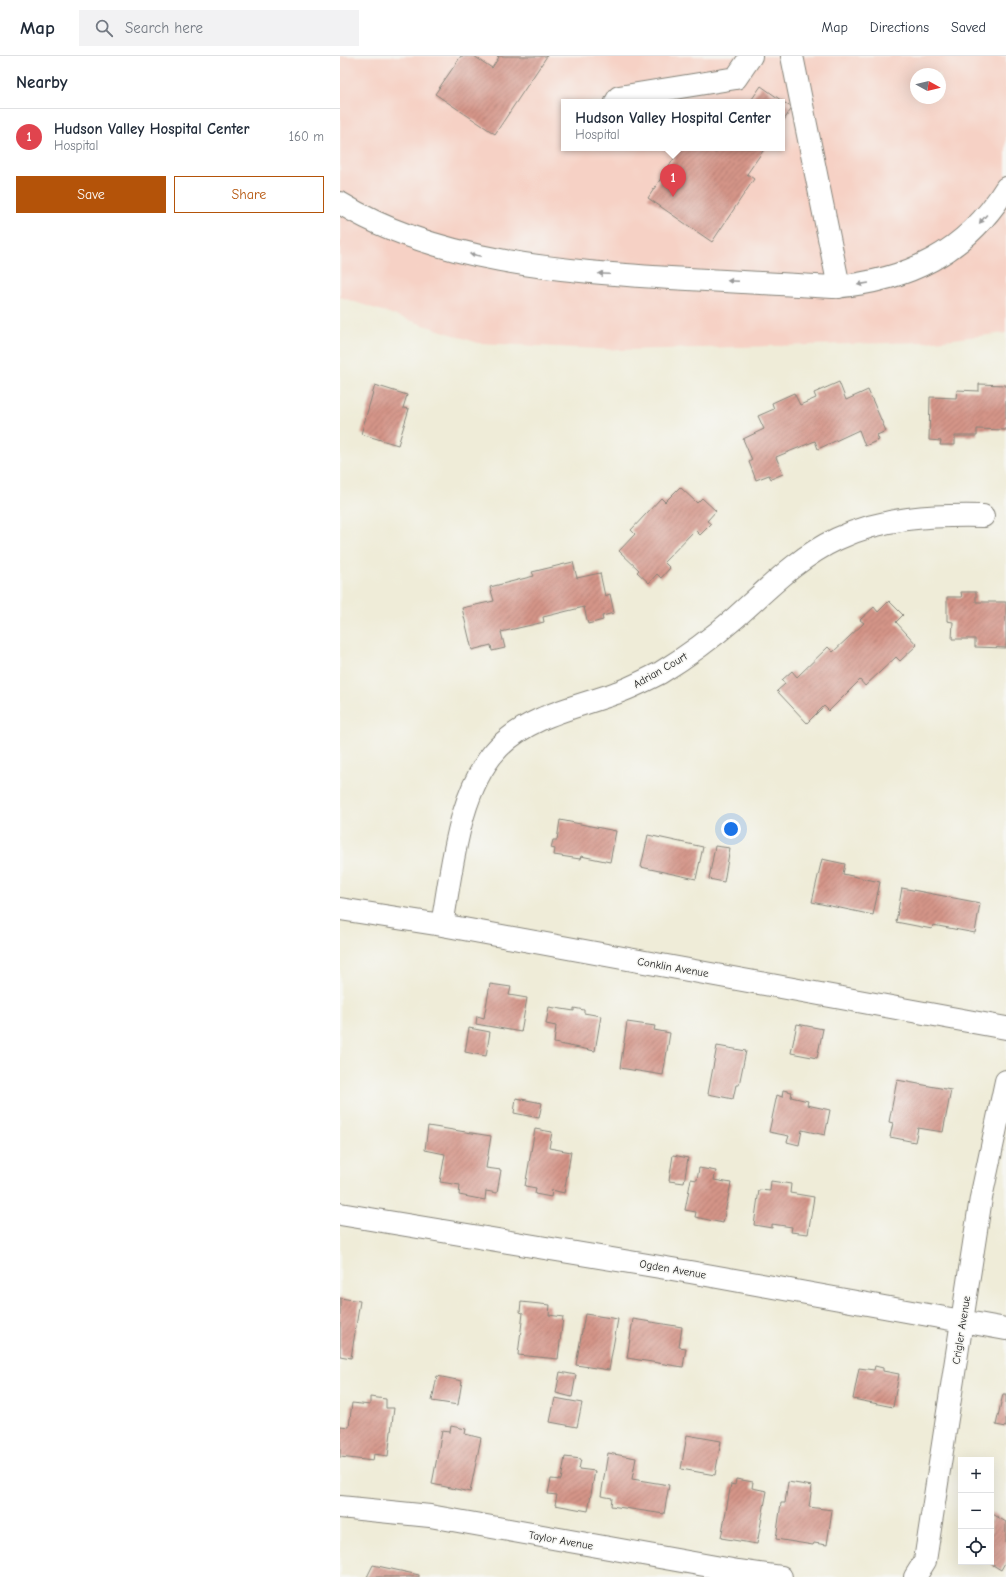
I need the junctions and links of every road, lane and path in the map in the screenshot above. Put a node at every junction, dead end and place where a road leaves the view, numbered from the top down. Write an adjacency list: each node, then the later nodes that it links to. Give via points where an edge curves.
1 (751, 56): 3 (street, via 736,78)
2 (792, 56): 6 (street)
3 (618, 99)
4 (1006, 188): 6 (street, one-way to 6, via 976,227 928,263 866,284)
5 (340, 204): 6 (street, one-way to 5, via 587,273 545,268 461,252 383,226)
6 (839, 287)
7 (983, 516): 9 (street, Adrian Court, via 909,518 874,525 837,539 802,560 728,624 659,673 618,693 550,714 523,728 499,748 480,773 466,805)
8 (340, 909): 9 (street, Conklin Avenue)
9 (442, 925): 10 (street, Conklin Avenue)
10 (1006, 1028)
11 (1006, 1081): 13 (street, Crigler Avenue, via 981,1198)
12 (340, 1214): 13 (street, Ogden Avenue, via 690,1272)
13 (963, 1322): 14 (street, Ogden Avenue); 17 (street, Crigler Avenue, via 925,1561)
14 (1006, 1329)
15 (340, 1506): 16 (street, Taylor Avenue, via 430,1516)
16 (781, 1577)
17 (915, 1577)

